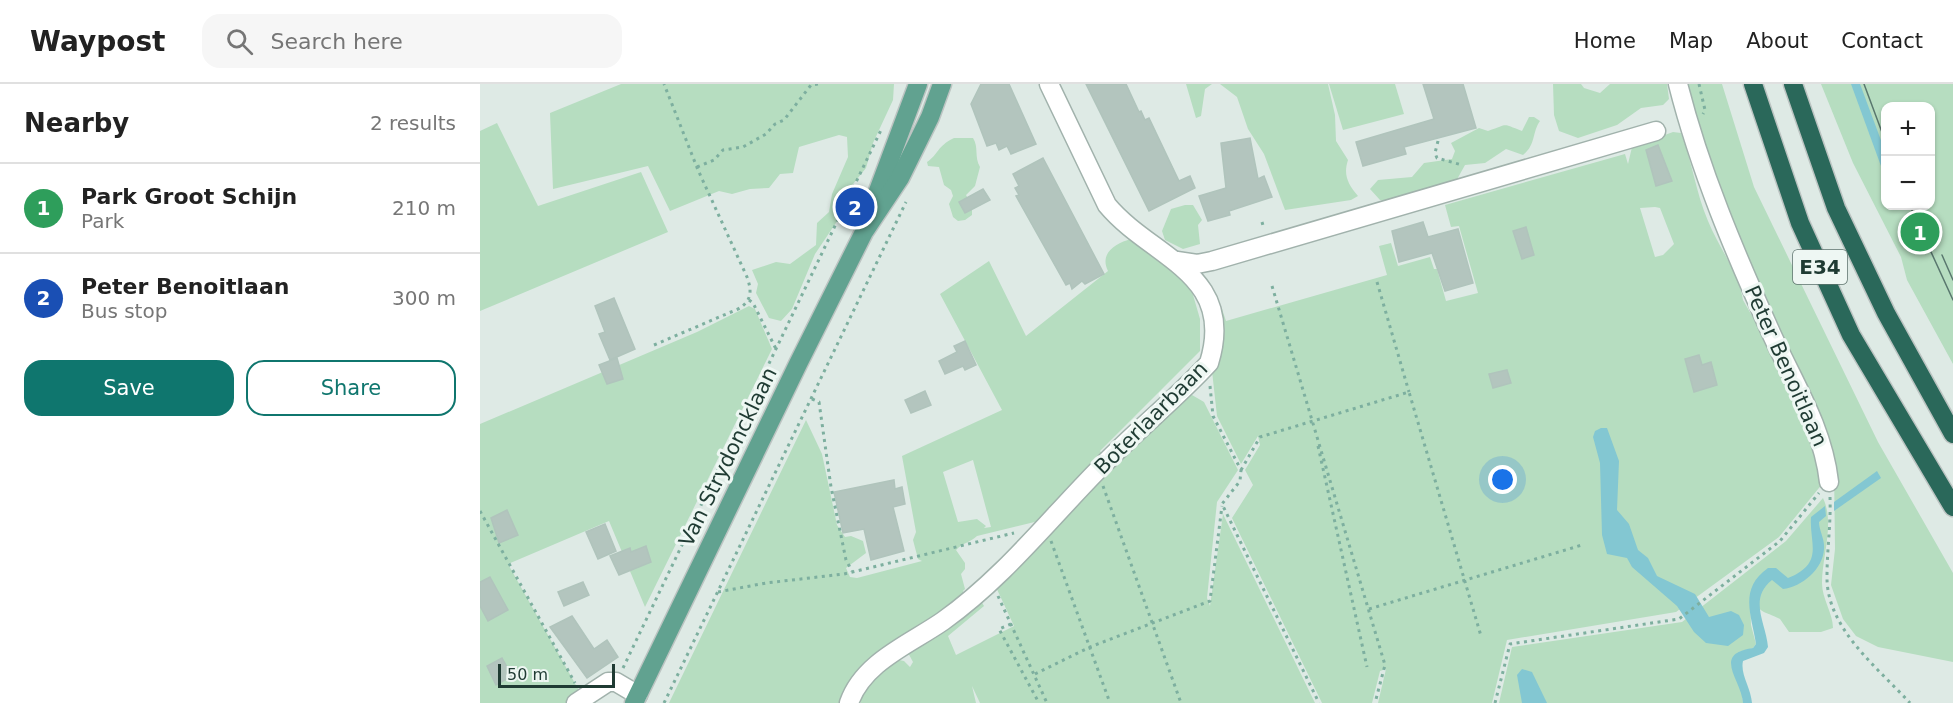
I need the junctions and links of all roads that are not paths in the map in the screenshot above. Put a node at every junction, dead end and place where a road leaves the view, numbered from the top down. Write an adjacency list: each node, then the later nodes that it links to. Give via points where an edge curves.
1 (918, 84): 8 (main road, Van Strydoncklaan)
2 (942, 84): 8 (main road, Van Strydoncklaan, via 900,178)
3 (1049, 84): 9 (street, Boterlaarbaan, via 1107,205 1133,231)
4 (1678, 84): 11 (street, Peter Benoitlaan, via 1712,195 1771,334 1820,436)
5 (1753, 84): 12 (highway, E34, via 1800,223 1851,335)
6 (1793, 84): 10 (highway, E34, via 1836,208 1886,313)
7 (1656, 131): 9 (street, via 1212,261)
8 (864, 232): 13 (main road, Van Strydoncklaan)
9 (1177, 261): 15 (street, Boterlaarbaan, via 1192,274 1207,299 1214,331 1209,363 991,581 949,617 875,666 852,692)
10 (1953, 434)
11 (1829, 482)
12 (1953, 507)
13 (636, 699): 14 (street, via 616,682 608,682)
14 (580, 701)
15 (849, 703)

